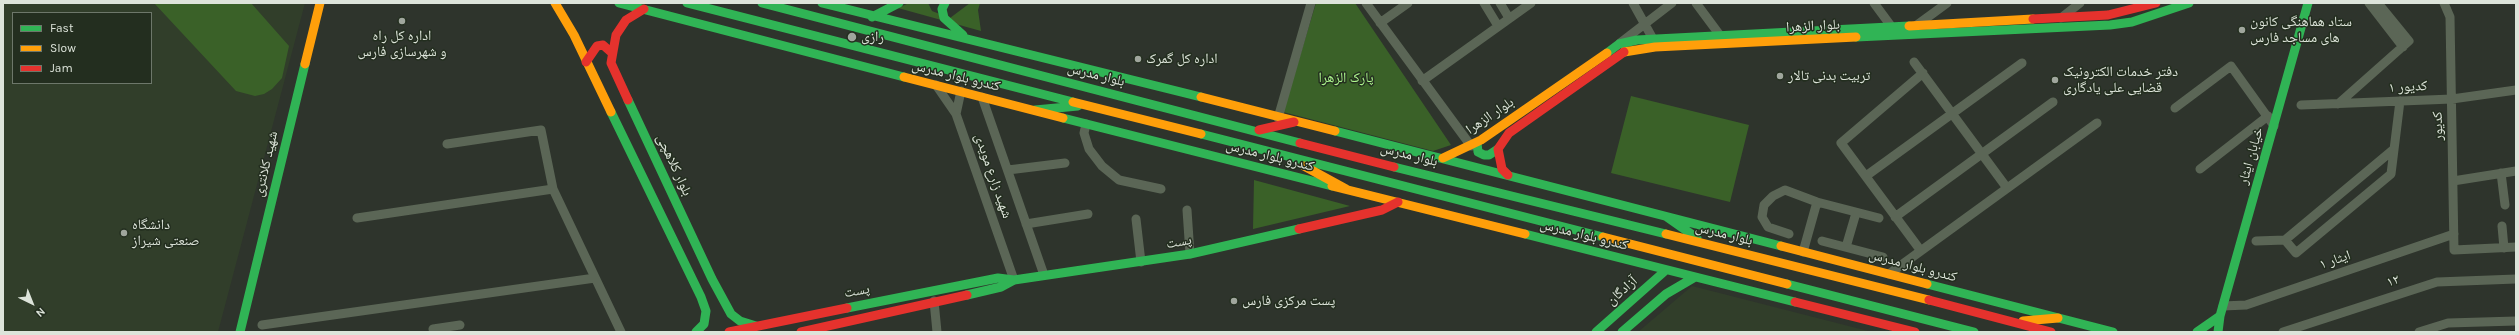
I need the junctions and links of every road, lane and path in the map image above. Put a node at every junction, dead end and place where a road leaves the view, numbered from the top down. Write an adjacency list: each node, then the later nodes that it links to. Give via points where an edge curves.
1 (320, 3): 144 (main road, شهید کلانتری)
2 (555, 3): 44 (main road, via 565,17)
3 (619, 3): 28 (main road, کندرو بلوار مدرس)
4 (691, 3): 42 (main road)
5 (762, 3): 70 (main road, بلوار مدرس)
6 (824, 3): 29 (main road, کندرو بلوار مدرس)
7 (899, 3): 29 (main road)
8 (945, 3): 38 (main road, via 942,9 944,18 949,25)
9 (1311, 3): 65 (street)
10 (1366, 3): 32 (street)
11 (1408, 3): 32 (street)
12 (1484, 3): 35 (street)
13 (1500, 3): 30 (street)
14 (1530, 3): 30 (street)
15 (1633, 3): 33 (street)
16 (1672, 3): 33 (street)
17 (1696, 3): 37 (street)
18 (1874, 3): 36 (street)
19 (1947, 3): 34 (street)
20 (2080, 3): 31 (street)
21 (2156, 3): 27 (main road, بلوار الزهرا)
22 (2189, 3): 74 (main road, بلوار الزهرا, via 2132,22 2110,25 1655,48 1622,52 1524,121 1509,133)
23 (2308, 3): 69 (main road, خیابان ایثار)
24 (2369, 3): 41 (street)
25 (2378, 3): 41 (street, via 2409,41)
26 (2444, 3): 54 (street, کدیور, via 2450,17)
27 (2141, 5): 31 (main road, بلوار الزهرا, via 2108,15)
28 (644, 9): 43 (main road, بلوار کلاهچی, via 622,25 616,35); 47 (main road, کندرو بلوار مدرس)
29 (872, 17): 38 (main road, کندرو بلوار مدرس)
30 (1509, 18): 35 (street)
31 (2061, 18): 34 (main road, بلوار الزهرا)
32 (1380, 23): 49 (street)
33 (1645, 23): 39 (street); 40 (street)
34 (1917, 25): 36 (main road, بلوار الزهرا)
35 (1498, 26): 49 (street)
36 (1892, 26): 37 (main road, بلوار الزهرا)
37 (1719, 34): 39 (main road, بلوار الزهرا)
38 (968, 38): 65 (main road, کندرو بلوار مدرس)
39 (1654, 39): 40 (main road, بلوار الزهرا)
40 (1618, 44): 72 (main road, بلوار الزهرا)
41 (2403, 47): 57 (street)
42 (872, 50): 47 (main road); 58 (main road)
43 (612, 52): 44 (main road, via 603,45 597,46); 128 (main road, بلوار کلاهچی, via 611,63 616,77)
44 (586, 62): 130 (main road)
45 (1914, 62): 48 (street)
46 (2022, 63): 63 (street)
47 (885, 72): 50 (main road, کندرو بلوار مدرس)
48 (1923, 74): 63 (street); 84 (street, via 1842,143)
49 (1422, 81): 72 (street)
50 (936, 85): 52 (main road, کندرو بلوار مدرس); 62 (street, شهید زارع مویدی)
51 (2516, 90): 54 (street, کدیور ۱)
52 (961, 92): 53 (main road, کندرو بلوار مدرس); 62 (street)
53 (982, 97): 61 (main road, کندرو بلوار مدرس); 80 (street)
54 (2452, 99): 55 (street, کدیور ۱); 85 (street, کدیور)
55 (2400, 101): 57 (street, کدیور ۱); 73 (street)
56 (2053, 102): 75 (street)
57 (2338, 104): 59 (street, کدیور ۱)
58 (1088, 105): 61 (main road); 76 (main road)
59 (2301, 105)
60 (2175, 108): 64 (street, via 2231,66)
61 (1035, 110): 68 (main road, کندرو بلوار مدرس)
62 (956, 114): 126 (street, شهید زارع مویدی)
63 (1952, 114): 75 (street); 84 (street)
64 (2268, 116): 69 (street); 79 (street)
65 (1278, 118): 66 (main road, کندرو بلوار مدرس)
66 (1294, 122): 70 (main road); 77 (main road, کندرو بلوار مدرس)
67 (2097, 123): 86 (street)
68 (1086, 124): 88 (street, via 1084,133 1089,149 1102,166 1119,180); 89 (main road, کندرو بلوار مدرس)
69 (2274, 126): 133 (main road, خیابان ایثار)
70 (1258, 131): 110 (main road, بلوار مدرس, via 1405,170)
71 (447, 144): 87 (street, via 541,130)
72 (1474, 144): 74 (main road, via 1478,152 1484,155); 77 (main road, بلوار الزهرا)
73 (2394, 149): 107 (street); 107 (street, via 2391,174 2296,253)
74 (1498, 150): 83 (main road, via 1502,169)
75 (1982, 154): 86 (street); 98 (street)
76 (1288, 157): 89 (main road); 129 (main road)
77 (1443, 158): 83 (main road, کندرو بلوار مدرس)
78 (1065, 163): 80 (street)
79 (2200, 169)
80 (1008, 170): 103 (street)
81 (2516, 170): 82 (street)
82 (2502, 173): 85 (street); 93 (street)
83 (1508, 176): 97 (main road, کندرو بلوار مدرس)
84 (1866, 176): 98 (street)
85 (2453, 181): 106 (street, کدیور)
86 (2007, 188): 114 (street)
87 (553, 189): 99 (street); 124 (street)
88 (1161, 189)
89 (1346, 189): 90 (main road, کندرو بلوار مدرس)
90 (1358, 192): 91 (main road, کندرو بلوار مدرس); 100 (main road, via 1362,198 1361,206)
91 (1398, 202): 100 (main road, پست, via 1382,210); 120 (main road, کندرو بلوار مدرس)
92 (1817, 202): 95 (street); 105 (street, via 1784,190 1772,196 1764,205 1762,217 1768,227); 115 (street)
93 (2505, 206)
94 (1187, 210): 116 (street)
95 (1856, 213): 101 (street); 111 (street)
96 (1088, 214): 103 (street)
97 (1667, 217): 110 (main road); 115 (main road, کندرو بلوار مدرس)
98 (1895, 217): 114 (street)
99 (357, 218)
100 (1347, 218): 116 (main road, پست)
101 (1879, 218)
102 (1136, 219): 118 (street)
103 (1026, 224): 122 (street)
104 (2502, 226): 113 (street)
105 (1789, 234)
106 (2454, 234): 113 (street, کدیور, via 2454,250); 133 (street, ایثار ۱, via 2246,305)
107 (2285, 240): 109 (street)
108 (1822, 241): 111 (street)
109 (2256, 241)
110 (1704, 243): 119 (main road, بلوار مدرس)
111 (1846, 247): 117 (street)
112 (2516, 247): 113 (street)
113 (2504, 248)
114 (1921, 250): 121 (street)
115 (1803, 252): 121 (main road, کندرو بلوار مدرس)
116 (1190, 254): 118 (main road, پست)
117 (1883, 257)
118 (1141, 262): 122 (main road, پست)
119 (1797, 266): 129 (main road); 139 (main road, بلوار مدرس)
120 (1666, 270): 123 (main road, کندرو بلوار مدرس); 127 (main road, آزادگان)
121 (1889, 274): 136 (main road, کندرو بلوار مدرس)
122 (1044, 276): 126 (main road, پست)
123 (1694, 277): 131 (main road); 152 (main road, کندرو بلوار مدرس)
124 (595, 278): 140 (street); 146 (street)
125 (2516, 279): 160 (street, ۱۲, via 2437,282)
126 (1014, 280): 132 (main road, پست, via 1001,287)
127 (1653, 282): 131 (main road, via 1661,286); 150 (main road, آزادگان)
128 (715, 285): 130 (main road, via 709,296); 142 (main road, بلوار کلاهچی, via 732,314 740,321)
129 (1791, 285): 135 (main road)
130 (698, 292): 147 (main road, via 706,311 704,324)
131 (1666, 294): 151 (main road)
132 (934, 296): 134 (main road, پست); 143 (main road, پست); 149 (street)
133 (2223, 306): 137 (main road, خیابان ایثار)
134 (805, 315): 142 (main road, پست); 143 (main road)
135 (1917, 318): 153 (main road); 154 (main road)
136 (2058, 318): 139 (main road); 156 (main road, کندرو بلوار مدرس)
137 (2220, 319): 157 (main road); 158 (main road, خیابان ایثار); 159 (street)
138 (2516, 321): 161 (street, via 2448,323)
139 (2013, 322): 155 (main road, بلوار مدرس)
140 (262, 325)
141 (460, 325): 145 (street, via 433,329)
142 (756, 326): 148 (main road, پست)
143 (805, 331)
144 (240, 332)
145 (434, 332)
146 (621, 332)
147 (696, 332)
148 (728, 332)
149 (937, 332)
150 (1596, 332)
151 (1622, 332)
152 (1915, 332)
153 (1934, 332)
154 (1974, 332)
155 (2051, 332)
156 (2112, 332)
157 (2197, 332)
158 (2218, 332)
159 (2225, 332)
160 (2283, 332)
161 (2420, 332)

